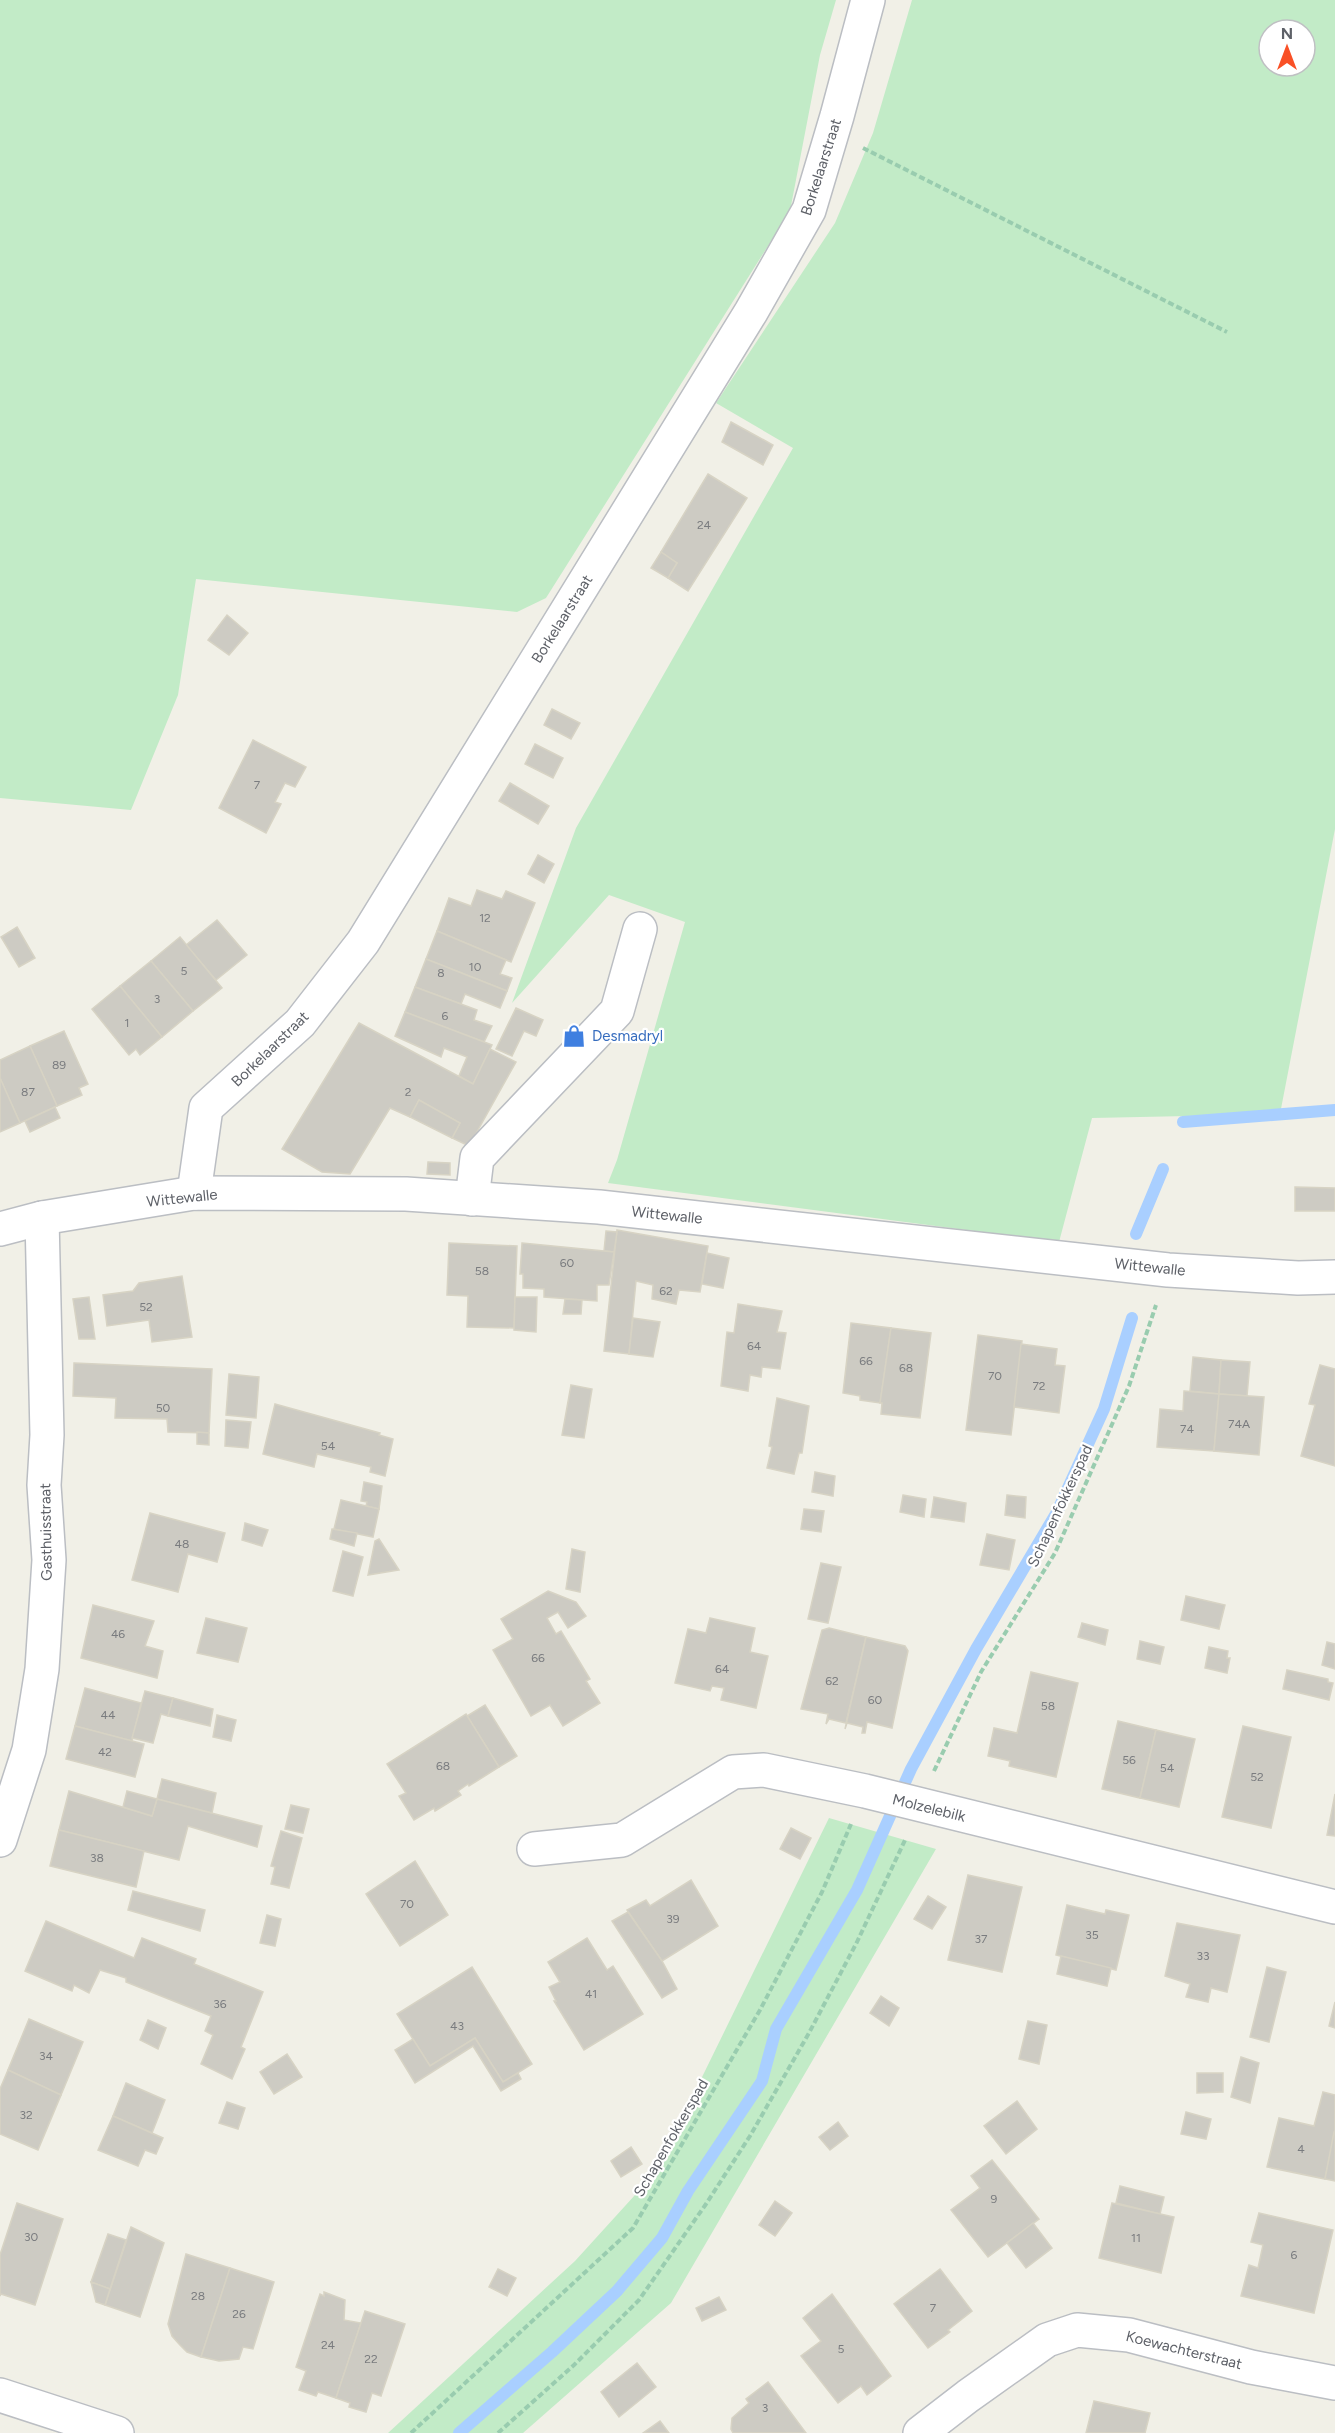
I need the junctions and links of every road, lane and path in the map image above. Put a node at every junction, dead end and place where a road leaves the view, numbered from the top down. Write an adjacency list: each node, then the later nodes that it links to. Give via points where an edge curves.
1 (868, 0): 2 (street, Borkelaarstraat)
2 (833, 133): 3 (path); 5 (street, Borkelaarstraat, via 809,210 751,312 363,942 300,1023 206,1108)
3 (1227, 332)
4 (640, 929): 6 (street, via 617,1011 477,1158)
5 (194, 1194): 6 (street, Wittewalle, via 406,1194); 7 (street, Wittewalle)
6 (472, 1199): 9 (street, Wittewalle, via 598,1208)
7 (42, 1218): 8 (street, Wittewalle); 12 (street, Gasthuisstraat, via 47,1435 44,1485 49,1560 43,1658 29,1750)
8 (0, 1229)
9 (1168, 1270): 10 (street, Wittewalle); 11 (path, Schapenfokkerspad, via 1129,1386 1055,1553 981,1672)
10 (1335, 1277)
11 (891, 1798): 13 (street, Molzelebilk, via 764,1770 733,1772 622,1840); 14 (street, Molzelebilk); 18 (path, Schapenfokkerspad, via 822,1892 760,2010 633,2228); 19 (path, via 900,1856 750,2136 639,2300)
12 (0, 1840)
13 (534, 1849)
14 (1335, 1907)
15 (1335, 2383): 20 (street, Koewachterstraat, via 1251,2367 1129,2335 1077,2330 1047,2340)
16 (0, 2395): 17 (street)
17 (117, 2433)
18 (411, 2433)
19 (498, 2433)
20 (920, 2433)

